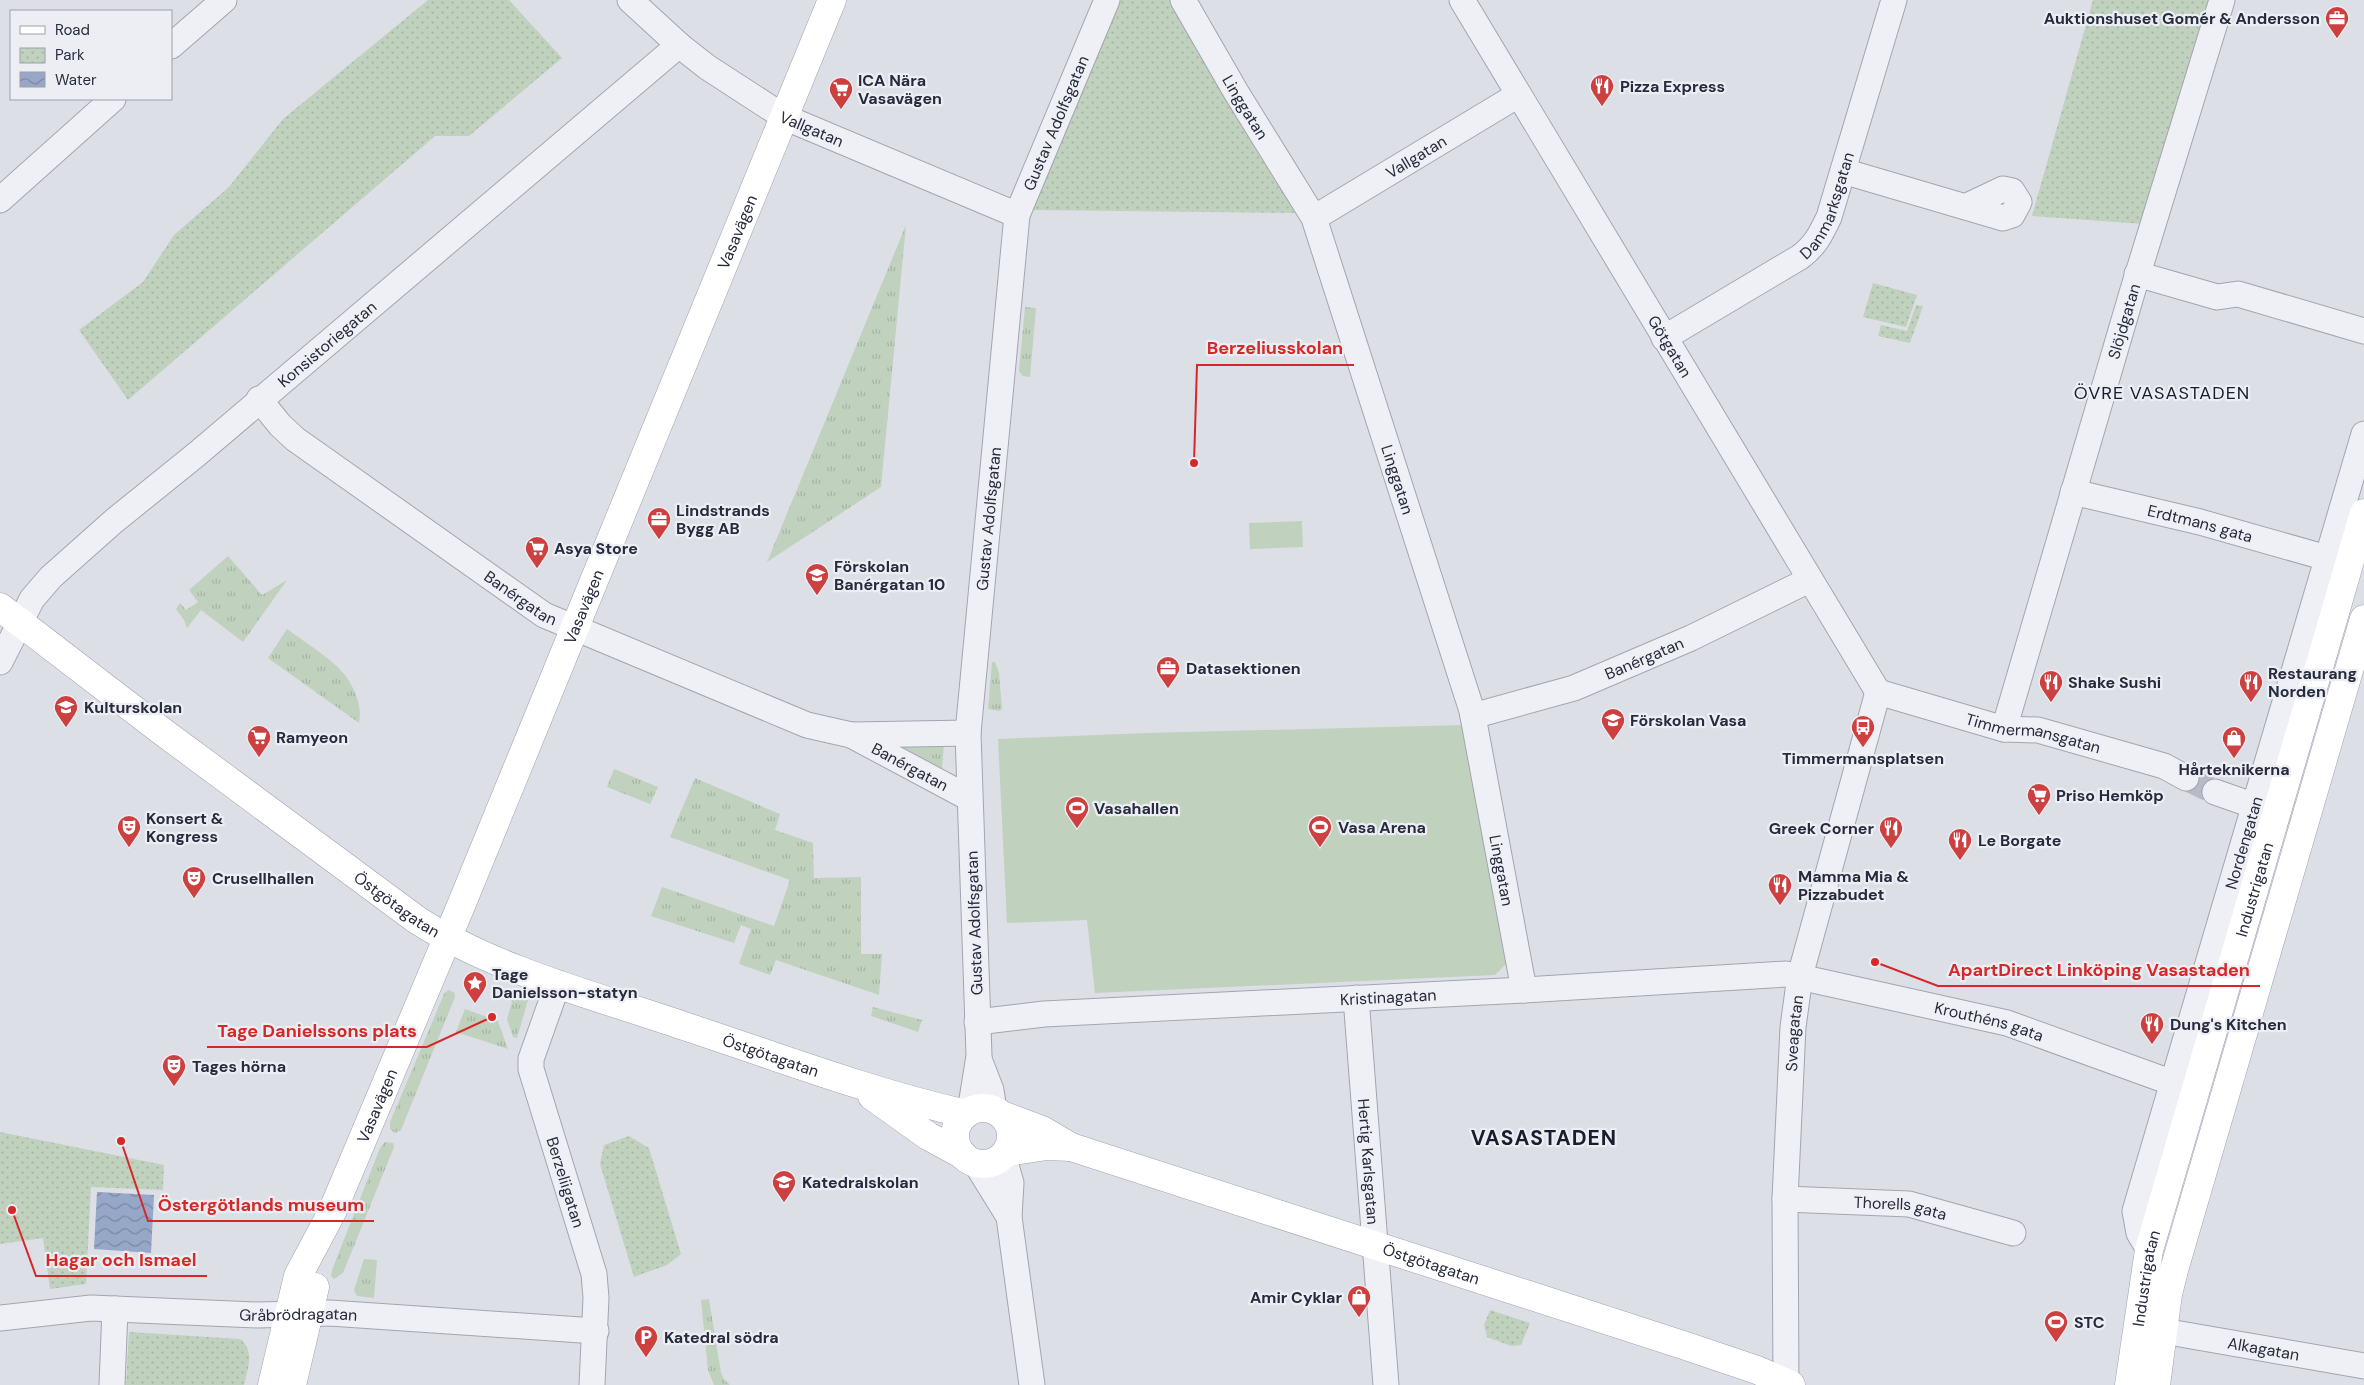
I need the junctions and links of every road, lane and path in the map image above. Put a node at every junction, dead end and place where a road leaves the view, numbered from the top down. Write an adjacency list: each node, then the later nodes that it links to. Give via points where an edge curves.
1 (224, 0): 9 (street)
2 (630, 0): 10 (street, Vallgatan)
3 (832, 0): 13 (main road, Vasavägen)
4 (1107, 0): 17 (street, Gustav Adolfsgatan)
5 (1184, 0): 18 (street, Linggatan)
6 (1462, 0): 11 (street, Götgatan)
7 (1894, 0): 14 (street, Danmarksgatan)
8 (2222, 0): 19 (street, Slöjdgatan)
9 (172, 45)
10 (679, 45): 13 (street, Vallgatan, via 734,87); 22 (street, Konsistoriegatan)
11 (1518, 95): 18 (street, Vallgatan); 21 (street, Götgatan)
12 (112, 100): 15 (street)
13 (784, 117): 17 (street, Vallgatan); 30 (main road, Vasavägen)
14 (1842, 171): 16 (street); 21 (street, Danmarksgatan, via 1829,217 1812,248)
15 (0, 200)
16 (1965, 207)
17 (1017, 215): 35 (street, Gustav Adolfsgatan)
18 (1314, 218): 33 (street, Linggatan)
19 (2137, 274): 20 (street, via 2217,297 2238,294); 24 (street, Slöjdgatan)
20 (2364, 331)
21 (1664, 338): 27 (street, Götgatan)
22 (259, 399): 28 (street, Konsistoriegatan, via 51,577 32,599); 30 (street, Banérgatan, via 296,439 544,615)
23 (2364, 434): 26 (street, Nordengatan)
24 (2073, 492): 26 (street, Erdtmans gata, via 2200,522); 34 (street, Slöjdgatan)
25 (2364, 513): 57 (main road, Industrigatan)
26 (2327, 558): 40 (street, Nordengatan)
27 (1809, 580): 32 (street, Götgatan); 33 (street, Banérgatan, via 1691,638 1574,688)
28 (10, 614): 31 (street, Konsistoriegatan); 41 (main road, Östgötagatan, via 202,761)
29 (2364, 620): 62 (main road, Industrigatan, via 2174,1270)
30 (575, 629): 36 (street, Banérgatan, via 807,724); 41 (main road, Vasavägen)
31 (0, 662)
32 (1878, 692): 34 (street, Timmermansgatan); 42 (street, Sveagatan)
33 (1473, 716): 44 (street, Linggatan)
34 (2004, 729): 37 (street, Timmermansgatan, via 2038,730 2164,766)
35 (968, 732): 36 (street, Banérgatan); 39 (street, Gustav Adolfsgatan)
36 (851, 735): 39 (street, Banérgatan)
37 (2186, 778)
38 (2215, 792): 40 (street)
39 (970, 798): 46 (street, Gustav Adolfsgatan)
40 (2254, 806): 47 (street, Nordengatan)
41 (447, 939): 43 (main road, Östgötagatan); 59 (main road, Vasavägen, via 332,1212)
42 (1800, 976): 44 (street, Kristinagatan, via 1782,974); 47 (street, Krouthéns gata, via 2007,1023); 53 (street, Sveagatan, via 1793,1027)
43 (558, 983): 48 (main road, Östgötagatan); 61 (street, Berzeliigatan, via 531,1059 531,1069 594,1274)
44 (1524, 990): 45 (street, Kristinagatan)
45 (1356, 998): 46 (street, Kristinagatan, via 1044,1014); 56 (street, Hertig Karlsgatan)
46 (977, 1022): 49 (street, Gustav Adolfsgatan)
47 (2173, 1083): 57 (street, Nordengatan, via 2136,1211 2139,1234)
48 (858, 1086): 49 (main road, Östgötagatan); 52 (main road, Östgötagatan, via 928,1136)
49 (983, 1113): 50 (main road, Östgötagatan, via 1042,1130); 51 (main road, via 1010,1127 1009,1147); 52 (main road, via 961,1120 956,1134 959,1148)
50 (1071, 1147): 51 (main road, Östgötagatan, via 1047,1146); 56 (main road, Östgötagatan)
51 (1004, 1154): 52 (main road, via 990,1162); 54 (street, via 1011,1183)
52 (969, 1158): 54 (street)
53 (1785, 1199): 55 (street, Thorells gata, via 1909,1204); 64 (street, Sveagatan)
54 (1009, 1217): 69 (street)
55 (2013, 1233)
56 (1376, 1246): 64 (main road, Östgötagatan, via 1686,1346); 70 (street, Hertig Karlsgatan)
57 (2149, 1250): 71 (main road, Industrigatan)
58 (115, 1309): 59 (street, Gråbrödragatan); 60 (street, Gråbrödragatan, via 72,1309); 65 (street)
59 (298, 1314): 61 (street, Gråbrödragatan, via 330,1313); 66 (main road, Vasavägen); 67 (main road, Vasavägen)
60 (0, 1318)
61 (596, 1331): 68 (street, Berzeliigatan)
62 (2163, 1331): 63 (street, Alkagatan); 72 (main road, Industrigatan)
63 (2364, 1366)
64 (1788, 1384)
65 (112, 1385)
66 (272, 1385)
67 (292, 1385)
68 (592, 1385)
69 (1032, 1385)
70 (1386, 1385)
71 (2129, 1385)
72 (2156, 1385)

